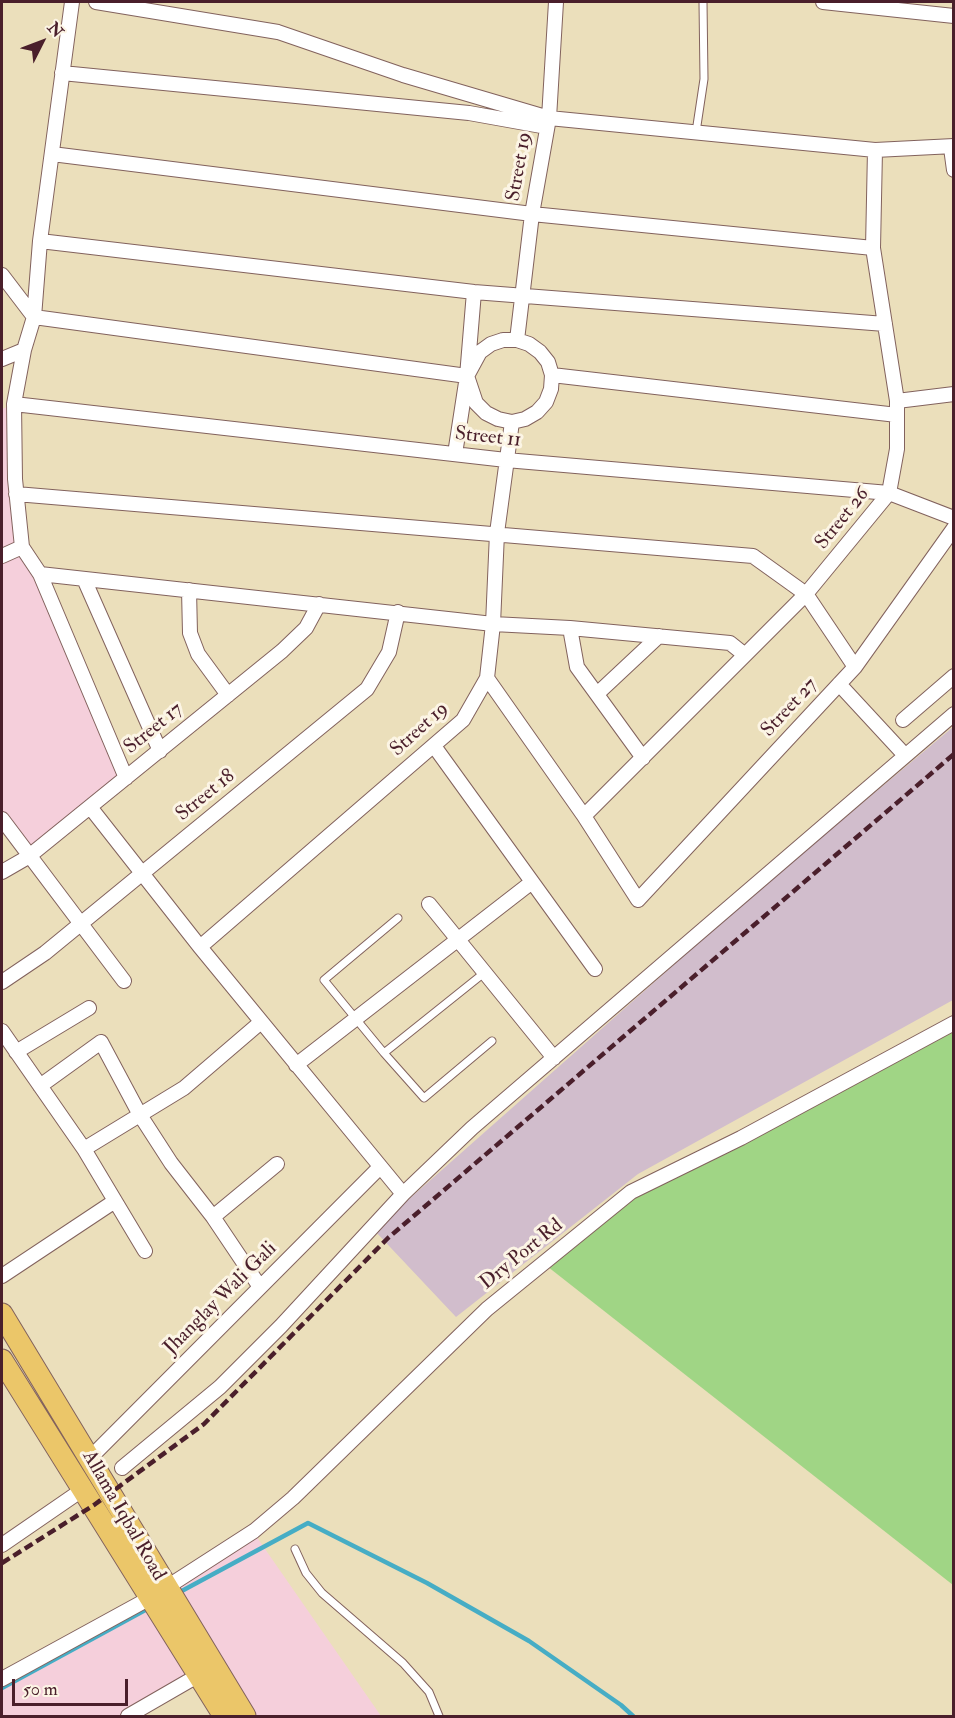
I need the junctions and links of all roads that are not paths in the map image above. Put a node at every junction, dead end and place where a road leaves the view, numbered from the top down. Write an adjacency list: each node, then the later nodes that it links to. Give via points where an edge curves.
1 (72, 2): 8 (street)
2 (96, 2): 6 (street)
3 (556, 2): 9 (street, Street 19)
4 (703, 2): 10 (lane, via 704,79)
5 (823, 2): 7 (street)
6 (174, 8): 9 (street, via 278,32)
7 (954, 16)
8 (62, 73): 9 (street); 13 (street)
9 (548, 122): 10 (street); 15 (street, Street 19)
10 (696, 132): 12 (street)
11 (952, 147): 12 (street); 14 (street)
12 (875, 150): 17 (street, Street 26)
13 (52, 154): 15 (street); 16 (street)
14 (954, 170)
15 (532, 214): 17 (street); 20 (street, Street 19)
16 (40, 241): 19 (street); 21 (street)
17 (873, 248): 22 (street, Street 26)
18 (2, 275): 21 (street)
19 (474, 292): 20 (street); 27 (street)
20 (522, 297): 22 (street); 23 (street, Street 19)
21 (34, 316): 24 (street); 27 (street)
22 (885, 324): 29 (street, Street 26)
23 (517, 340): 26 (street, via 540,352); 27 (street, via 491,344 480,352)
24 (24, 350): 25 (street); 30 (street)
25 (2, 359)
26 (552, 375): 31 (street); 32 (street, via 549,395 537,412)
27 (466, 376): 32 (street, via 476,403 486,413); 33 (street)
28 (954, 394): 29 (street)
29 (897, 401): 31 (street, Street 26)
30 (14, 404): 33 (street, Street 11); 36 (street)
31 (897, 416): 35 (street, Street 26, via 897,449)
32 (512, 422): 34 (street, Street 19)
33 (455, 454): 34 (street, Street 11)
34 (506, 460): 35 (street, Street 11); 39 (street, Street 19)
35 (889, 493): 37 (street, Street 11); 45 (street, Street 26)
36 (16, 494): 39 (street); 40 (street)
37 (954, 518)
38 (954, 528): 52 (street, Street 27)
39 (497, 533): 45 (street, via 753,556); 48 (street, Street 19)
40 (22, 547): 41 (street); 42 (street)
41 (2, 556)
42 (40, 574): 43 (street); 64 (street)
43 (84, 579): 44 (street); 61 (street)
44 (189, 590): 46 (street); 57 (street, via 194,644)
45 (806, 594): 51 (street, Street 26); 52 (street)
46 (320, 604): 47 (street); 57 (street, Street 17, via 306,628)
47 (398, 612): 48 (street); 70 (street, Street 18, via 389,652 367,689)
48 (493, 624): 49 (street); 54 (street, Street 19)
49 (570, 628): 50 (street); 56 (street, via 577,667)
50 (658, 636): 51 (street, via 730,643); 56 (street)
51 (745, 655): 63 (street, Street 26)
52 (855, 667): 55 (street, Street 27)
53 (954, 676): 59 (street)
54 (487, 678): 60 (street, Street 19, via 463,720); 66 (street)
55 (839, 684): 62 (street); 66 (street, Street 27, via 638,900)
56 (597, 694): 63 (street)
57 (228, 695): 61 (street, Street 17)
58 (954, 714): 89 (street)
59 (903, 720)
60 (434, 746): 71 (street); 76 (street, Street 19)
61 (160, 751): 64 (street, Street 17)
62 (901, 751)
63 (642, 758): 66 (street, Street 26)
64 (126, 778): 65 (street, Street 17)
65 (90, 807): 68 (street, Street 17); 70 (street)
66 (584, 816)
67 (2, 819): 68 (street)
68 (28, 857): 69 (street, Street 17); 74 (street)
69 (2, 872)
70 (143, 873): 74 (street, Street 18); 76 (street)
71 (532, 882): 75 (street); 77 (street)
72 (429, 904): 75 (street)
73 (398, 918): 82 (lane, via 324,980)
74 (82, 924): 79 (street); 80 (street, Street 18)
75 (458, 940): 78 (street); 82 (street)
76 (200, 947): 83 (street)
77 (595, 969)
78 (484, 973): 88 (lane); 89 (street)
79 (124, 981)
80 (2, 982)
81 (89, 1008): 87 (street)
82 (356, 1019): 88 (lane); 90 (street)
83 (261, 1022): 90 (street); 92 (street, via 184,1088)
84 (954, 1023): 109 (street, Dry Port Rd, via 741,1138 631,1192 487,1309 270,1518)
85 (2, 1031): 87 (street)
86 (492, 1041): 88 (lane, via 424,1098)
87 (16, 1052): 91 (street)
88 (384, 1053)
89 (554, 1058): 96 (street)
90 (296, 1065): 95 (street)
91 (40, 1086): 92 (street, via 101,1042); 93 (street)
92 (140, 1114): 93 (street); 98 (street, via 171,1163)
93 (84, 1149): 97 (street)
94 (277, 1164): 98 (street)
95 (380, 1167): 96 (street); 101 (street, Jhanglay Wali Gali)
96 (403, 1194): 105 (street, via 220,1387)
97 (115, 1201): 99 (street); 100 (street)
98 (213, 1217): 101 (street)
99 (145, 1251)
100 (2, 1276)
101 (260, 1287): 104 (street, Jhanglay Wali Gali)
102 (2, 1314): 104 (main road, Allama Iqbal Road)
103 (2, 1360): 106 (main road, Allama Iqbal Road)
104 (90, 1458): 109 (main road, Allama Iqbal Road)
105 (122, 1468)
106 (82, 1490): 107 (street); 109 (main road, Allama Iqbal Road)
107 (2, 1545)
108 (295, 1549): 115 (lane, via 306,1573 322,1593 403,1663 429,1692)
109 (157, 1592): 110 (main road, Allama Iqbal Road); 111 (street, Dry Port Rd); 114 (main road, Allama Iqbal Road)
110 (199, 1675): 112 (street); 113 (main road, Allama Iqbal Road)
111 (2, 1679)
112 (128, 1716)
113 (224, 1716)
114 (245, 1716)
115 (439, 1716)

